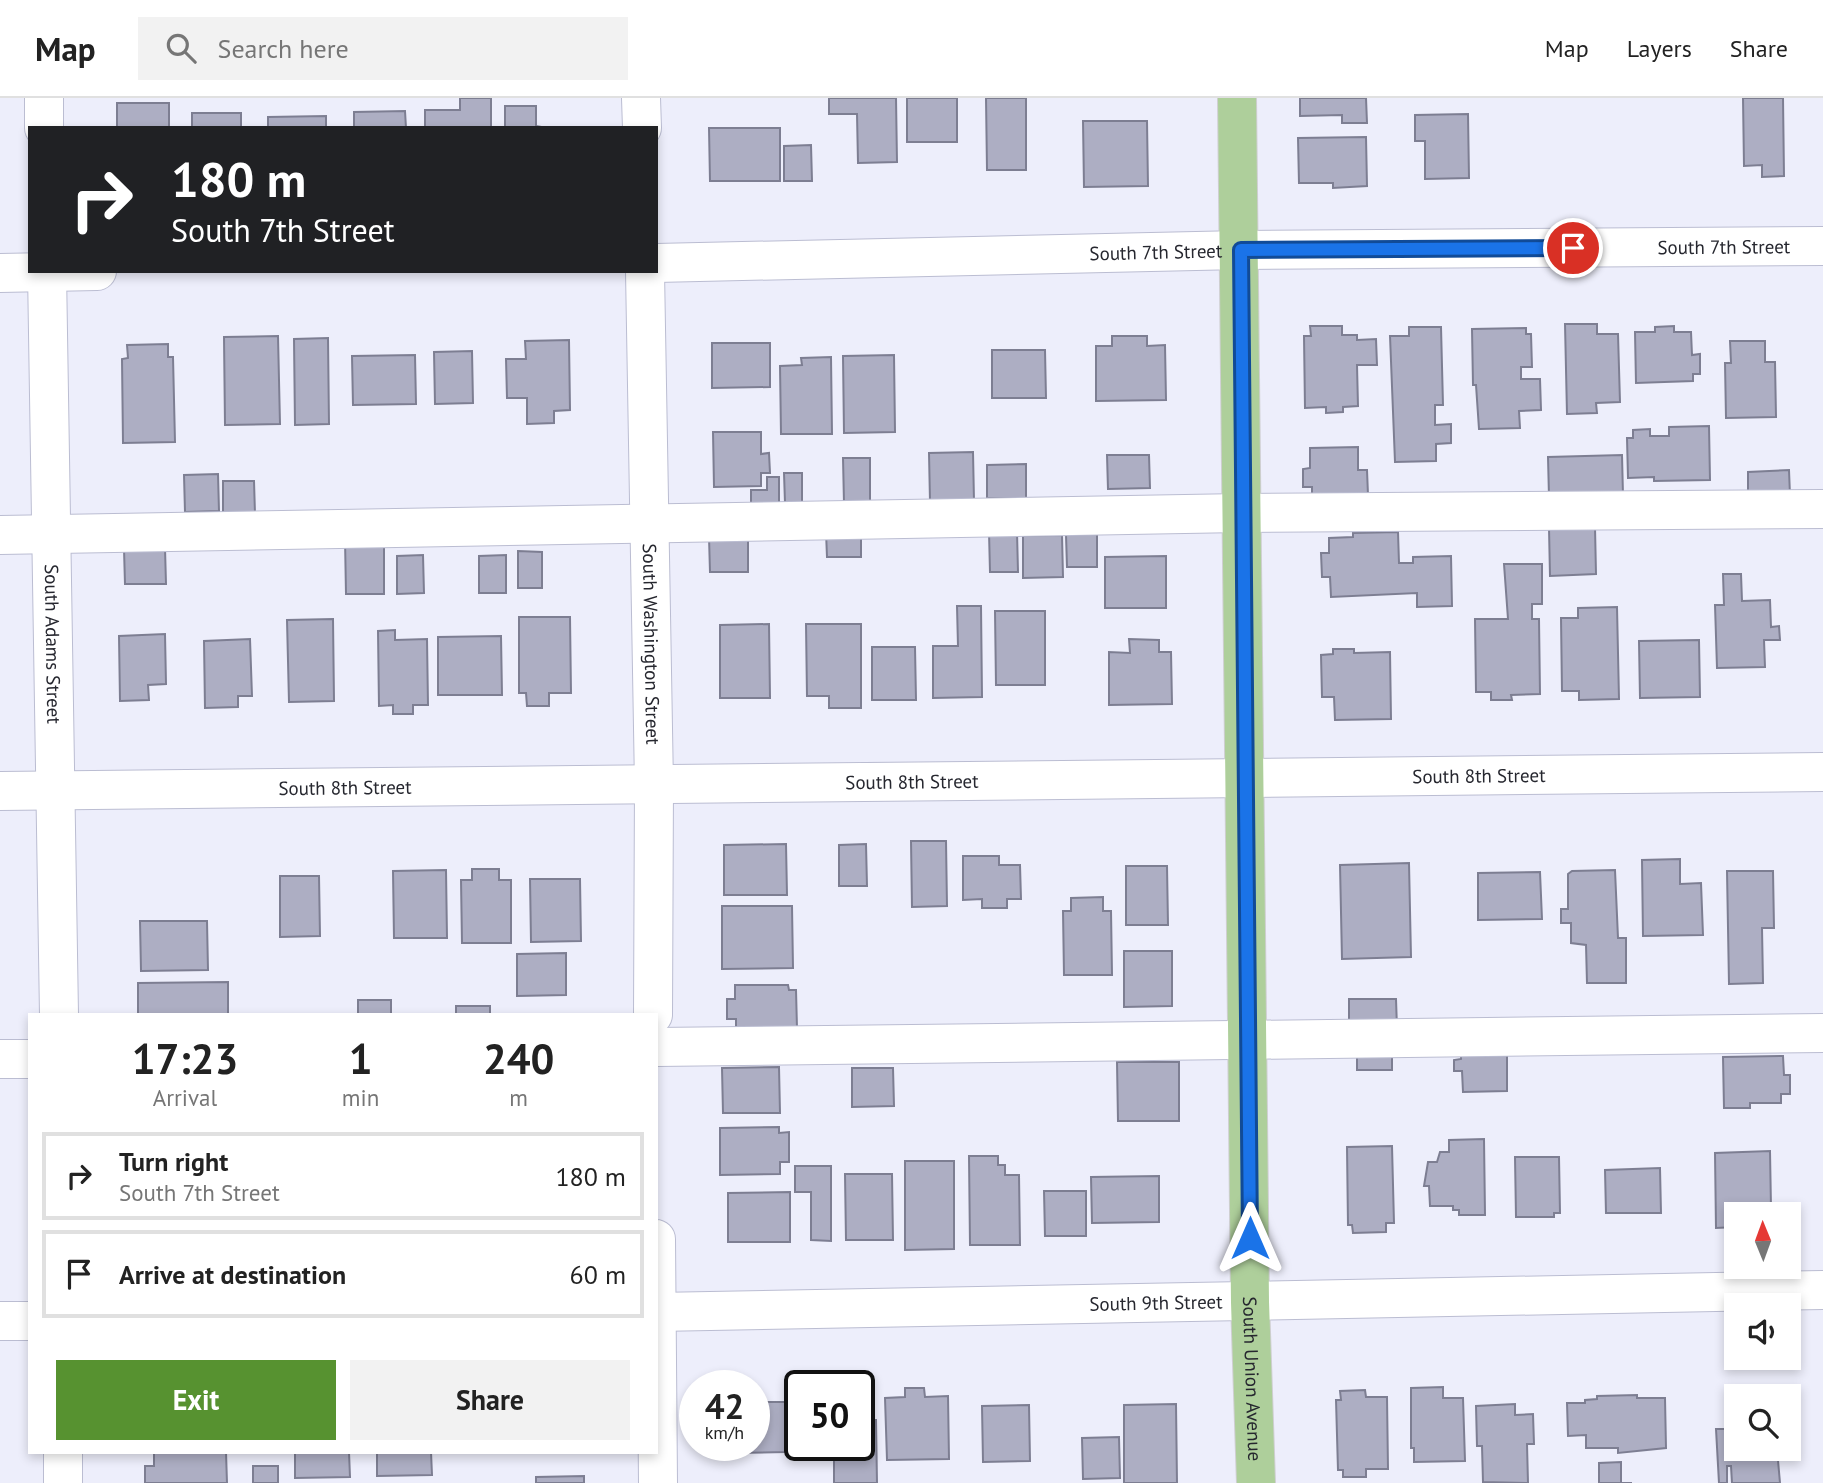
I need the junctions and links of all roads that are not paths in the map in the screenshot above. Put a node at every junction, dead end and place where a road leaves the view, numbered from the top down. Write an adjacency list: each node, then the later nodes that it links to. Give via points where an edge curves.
1 (44, 98): 4 (street)
2 (641, 98): 5 (street)
3 (1237, 98): 7 (main road, South Union Avenue)
4 (44, 126)
5 (642, 126)
6 (1823, 246): 7 (street, South 7th Street)
7 (1241, 250): 8 (street, South 7th Street); 14 (main road, South Union Avenue)
8 (658, 263)
9 (0, 272): 10 (street)
10 (28, 272)
11 (47, 273): 16 (street, South Adams Street)
12 (645, 273): 15 (street, South Washington Street)
13 (1823, 509): 14 (street)
14 (1241, 513): 15 (street); 19 (main road, South Union Avenue)
15 (649, 526): 16 (street); 20 (street, South Washington Street)
16 (52, 534): 17 (street); 21 (street, South Adams Street)
17 (0, 535)
18 (1823, 772): 19 (street, South 8th Street)
19 (1245, 780): 20 (street, South 8th Street); 26 (main road, South Union Avenue)
20 (654, 785): 21 (street, South 8th Street); 24 (street, South Washington Street)
21 (57, 790): 22 (street, South 8th Street); 23 (street, South Adams Street)
22 (0, 791)
23 (59, 1013)
24 (653, 1013)
25 (1823, 1033): 26 (street)
26 (1249, 1038): 27 (street); 31 (main road, South Union Avenue)
27 (658, 1047)
28 (0, 1059): 29 (street)
29 (28, 1059)
30 (1823, 1290): 31 (street, South 9th Street)
31 (1250, 1302): 32 (street, South 9th Street); 39 (main road, South Union Avenue)
32 (658, 1312)
33 (0, 1321): 34 (street)
34 (28, 1321)
35 (63, 1454): 37 (street)
36 (658, 1454): 38 (street)
37 (63, 1483)
38 (658, 1483)
39 (1255, 1483)

